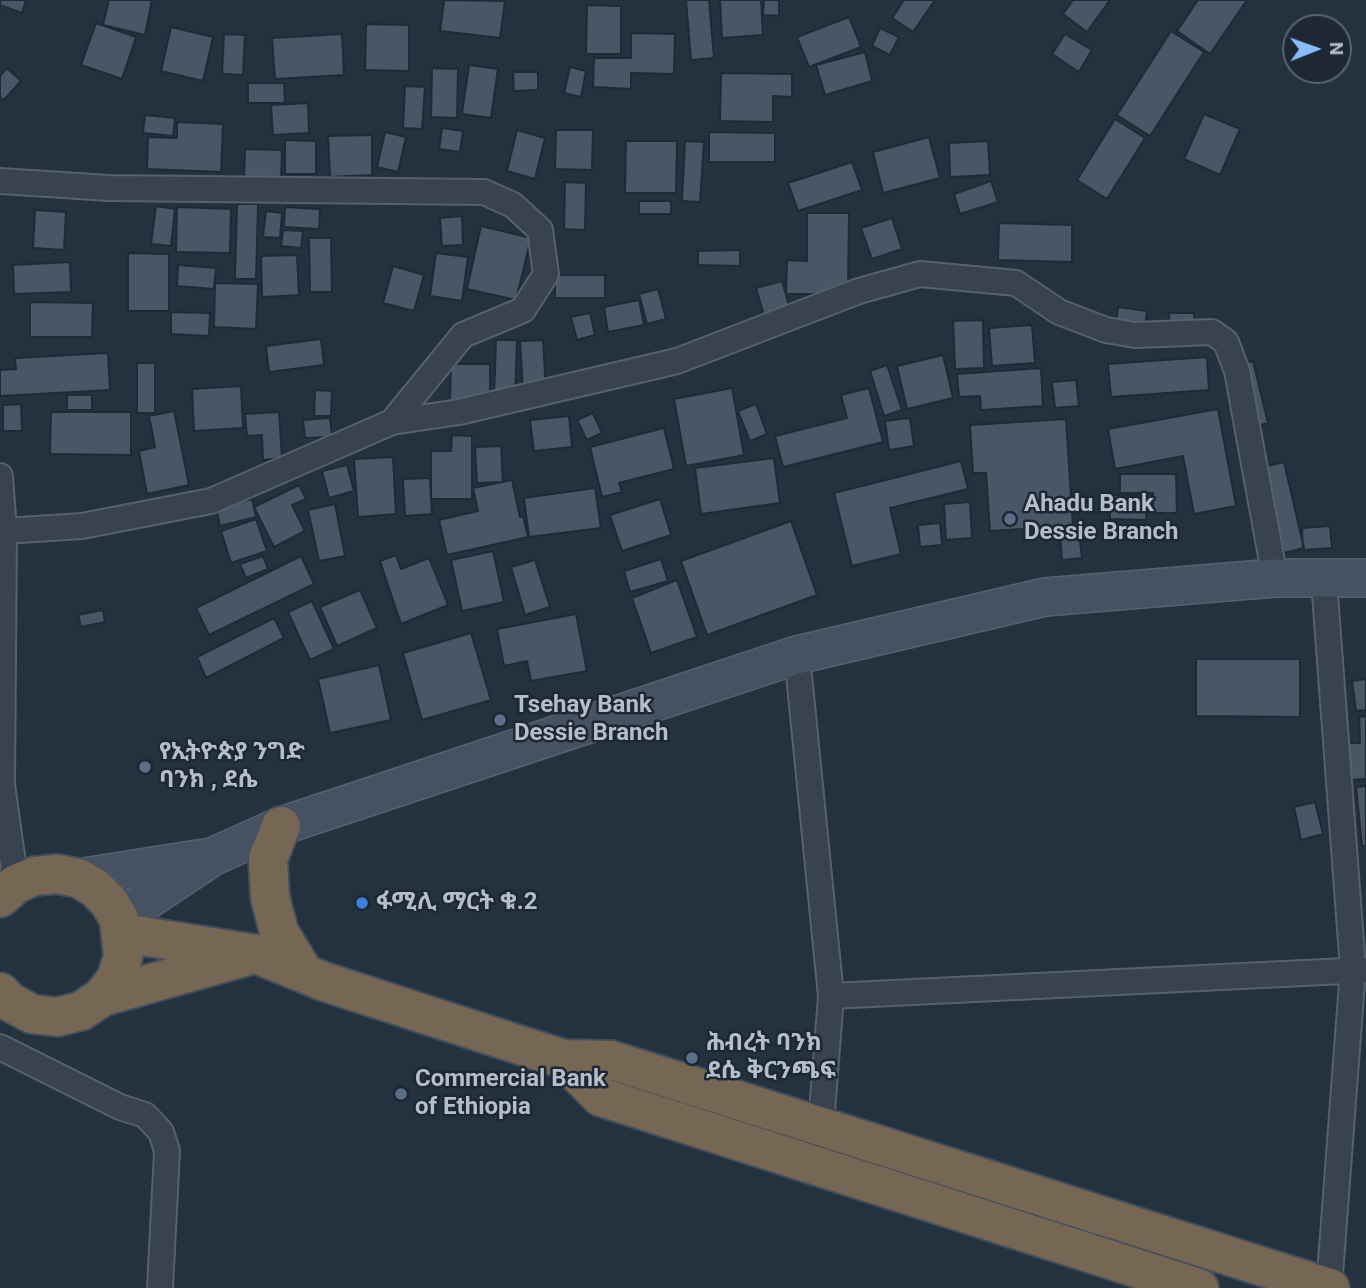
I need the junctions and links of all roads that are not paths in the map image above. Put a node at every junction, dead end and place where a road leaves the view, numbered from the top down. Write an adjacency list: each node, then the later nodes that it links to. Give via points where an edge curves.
1 (0, 181): 2 (street, via 109,188 484,192 513,205 540,230 546,274 523,310 463,335)
2 (392, 422): 4 (street, via 211,501 82,526); 5 (street, via 459,412 677,361 859,291 920,274 1016,283 1059,312 1105,330 1135,335 1212,332 1226,342 1237,371)
3 (0, 476): 4 (street)
4 (2, 531): 12 (street)
5 (1275, 578): 7 (street); 8 (street, via 1045,597)
6 (1366, 578): 7 (street)
7 (1324, 580): 15 (street)
8 (797, 655): 9 (street); 17 (street)
9 (281, 825): 10 (street); 16 (highway, via 268,859 270,897 279,932)
10 (212, 857): 11 (street); 13 (street)
11 (78, 878): 12 (highway, via 36,876); 13 (highway, via 95,888)
12 (4, 894)
13 (121, 926): 14 (highway); 18 (highway, via 123,957)
14 (256, 954): 16 (highway); 18 (highway)
15 (1360, 969): 17 (street); 28 (street)
16 (304, 973): 21 (highway)
17 (831, 996): 23 (street)
18 (102, 997): 19 (highway, via 81,1011 57,1017 32,1014)
19 (3, 1000)
20 (0, 1047): 26 (street, via 145,1115 161,1132 167,1151)
21 (563, 1059): 22 (highway, via 611,1060); 24 (highway, via 601,1097)
22 (715, 1093): 23 (highway); 24 (highway)
23 (823, 1127): 25 (street); 28 (highway)
24 (702, 1130): 25 (highway)
25 (812, 1166): 27 (highway)
26 (160, 1288)
27 (1199, 1288)
28 (1329, 1288)

